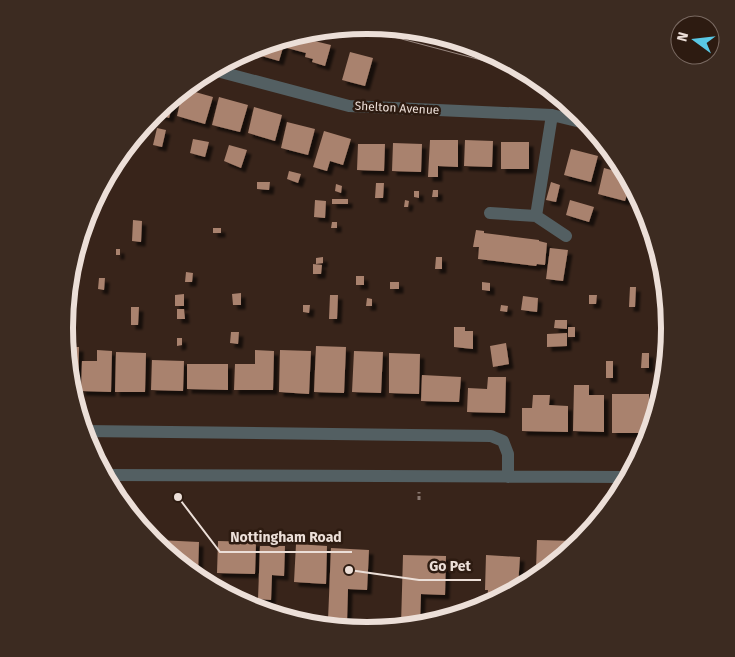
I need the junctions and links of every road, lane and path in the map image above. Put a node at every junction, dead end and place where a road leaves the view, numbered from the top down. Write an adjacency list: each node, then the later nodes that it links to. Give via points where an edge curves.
1 (221, 72): 2 (street, Shelton Avenue, via 349,106)
2 (552, 115): 3 (street, Shelton Avenue); 5 (street)
3 (577, 121)
4 (490, 213): 5 (street)
5 (536, 216): 6 (street)
6 (566, 236)
7 (91, 431): 9 (street, via 491,436 503,441 508,454)
8 (111, 475): 9 (street)
9 (508, 477): 10 (street)
10 (622, 478)

